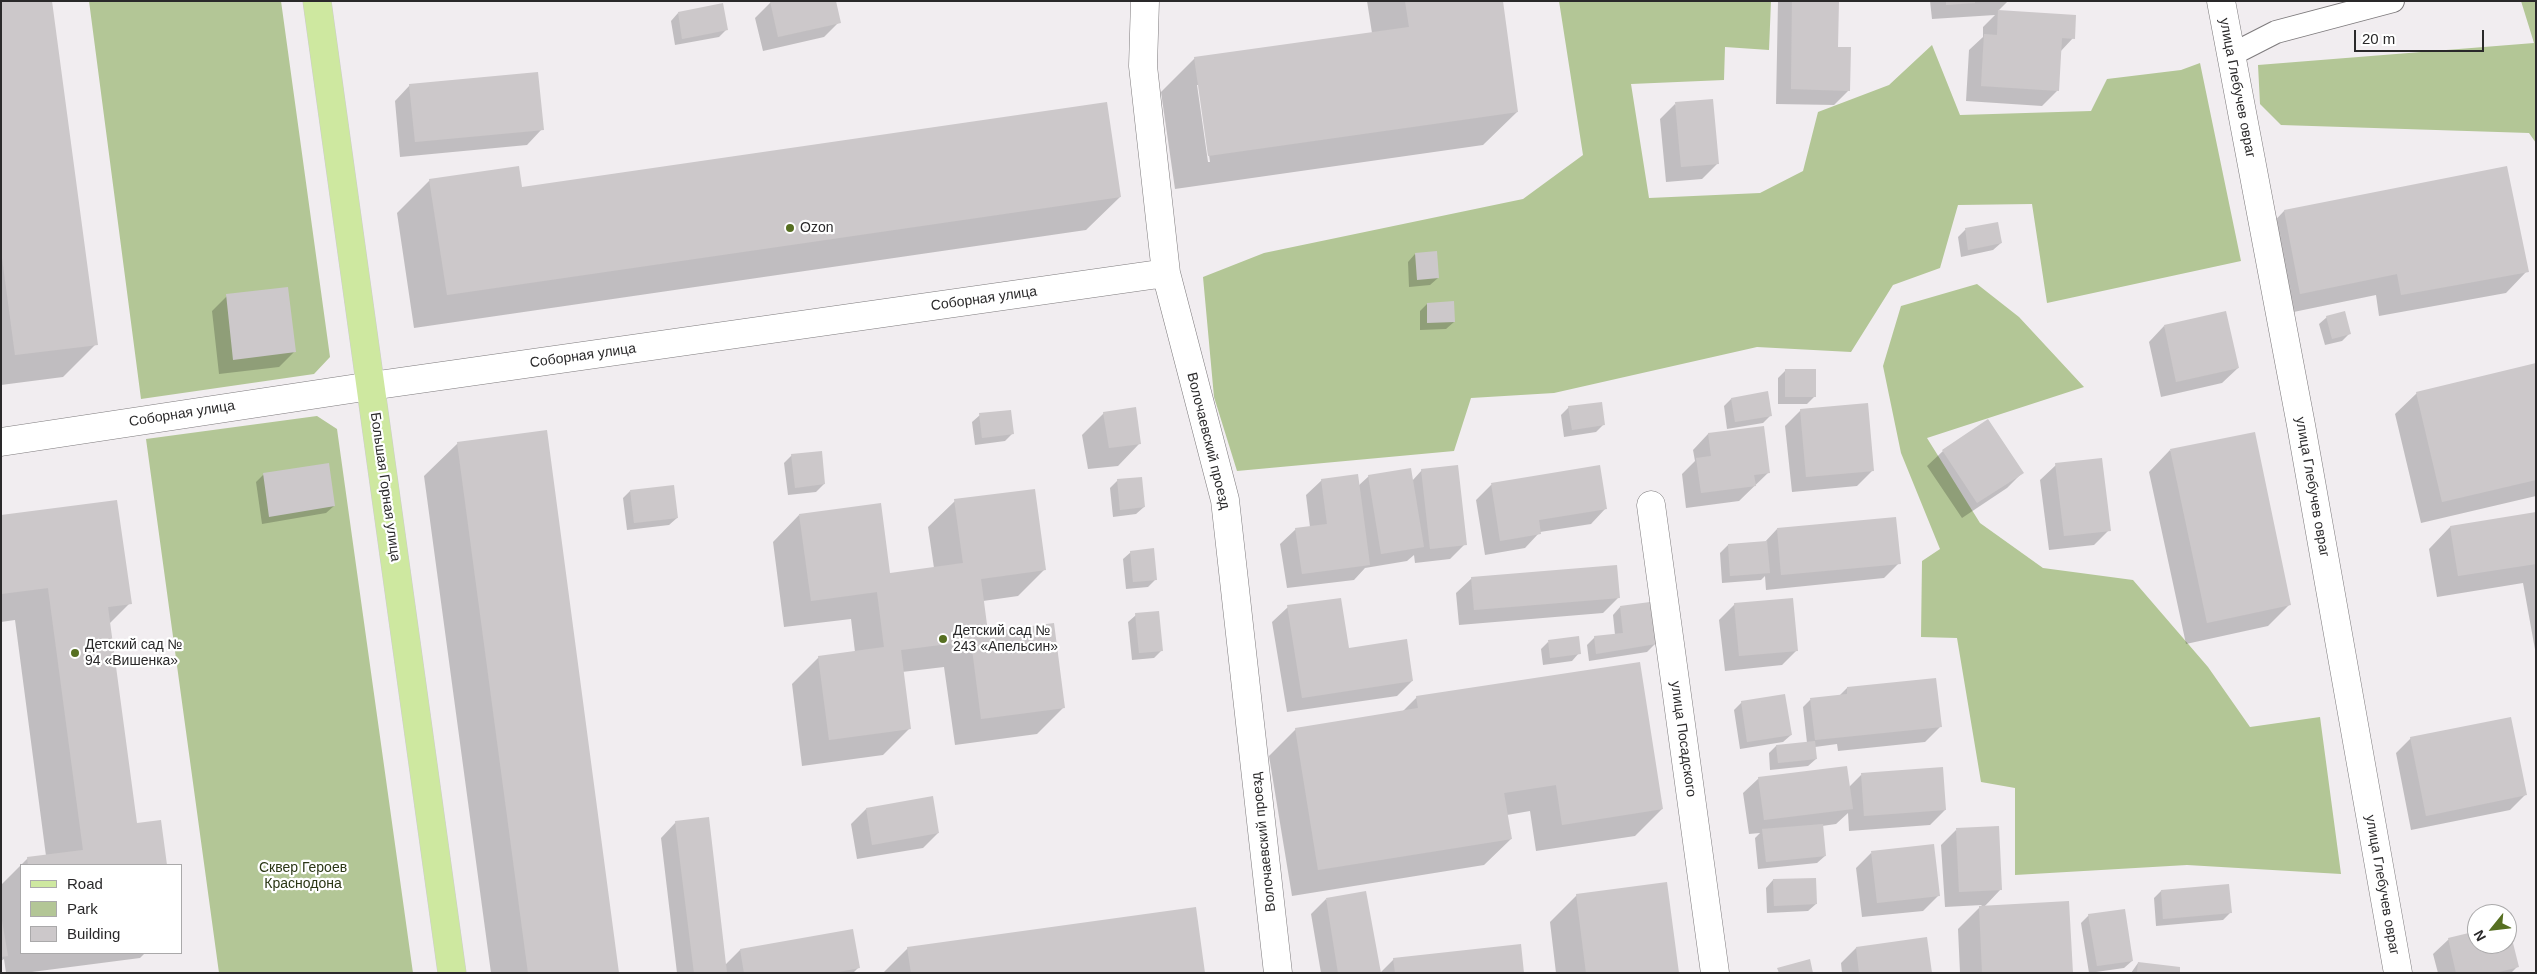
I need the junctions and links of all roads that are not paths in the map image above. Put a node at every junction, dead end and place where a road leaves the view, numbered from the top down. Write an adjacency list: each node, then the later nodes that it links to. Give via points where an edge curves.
1 (317, 1): 7 (main road, Большая Горная улица)
2 (1145, 1): 6 (street, Волочаевский проезд, via 1143,66)
3 (2221, 1): 5 (street, улица Глебучев овраг)
4 (2393, 1): 5 (lane, via 2276,32)
5 (2231, 55): 13 (street, улица Глебучев овраг, via 2301,425)
6 (1166, 273): 7 (street, Соборная улица); 11 (street, Волочаевский проезд, via 1225,500)
7 (371, 386): 8 (street, Соборная улица); 10 (main road, Большая Горная улица)
8 (1, 442)
9 (1651, 505): 12 (street, улица Посадского)
10 (452, 973)
11 (1278, 973)
12 (1716, 973)
13 (2398, 973)

